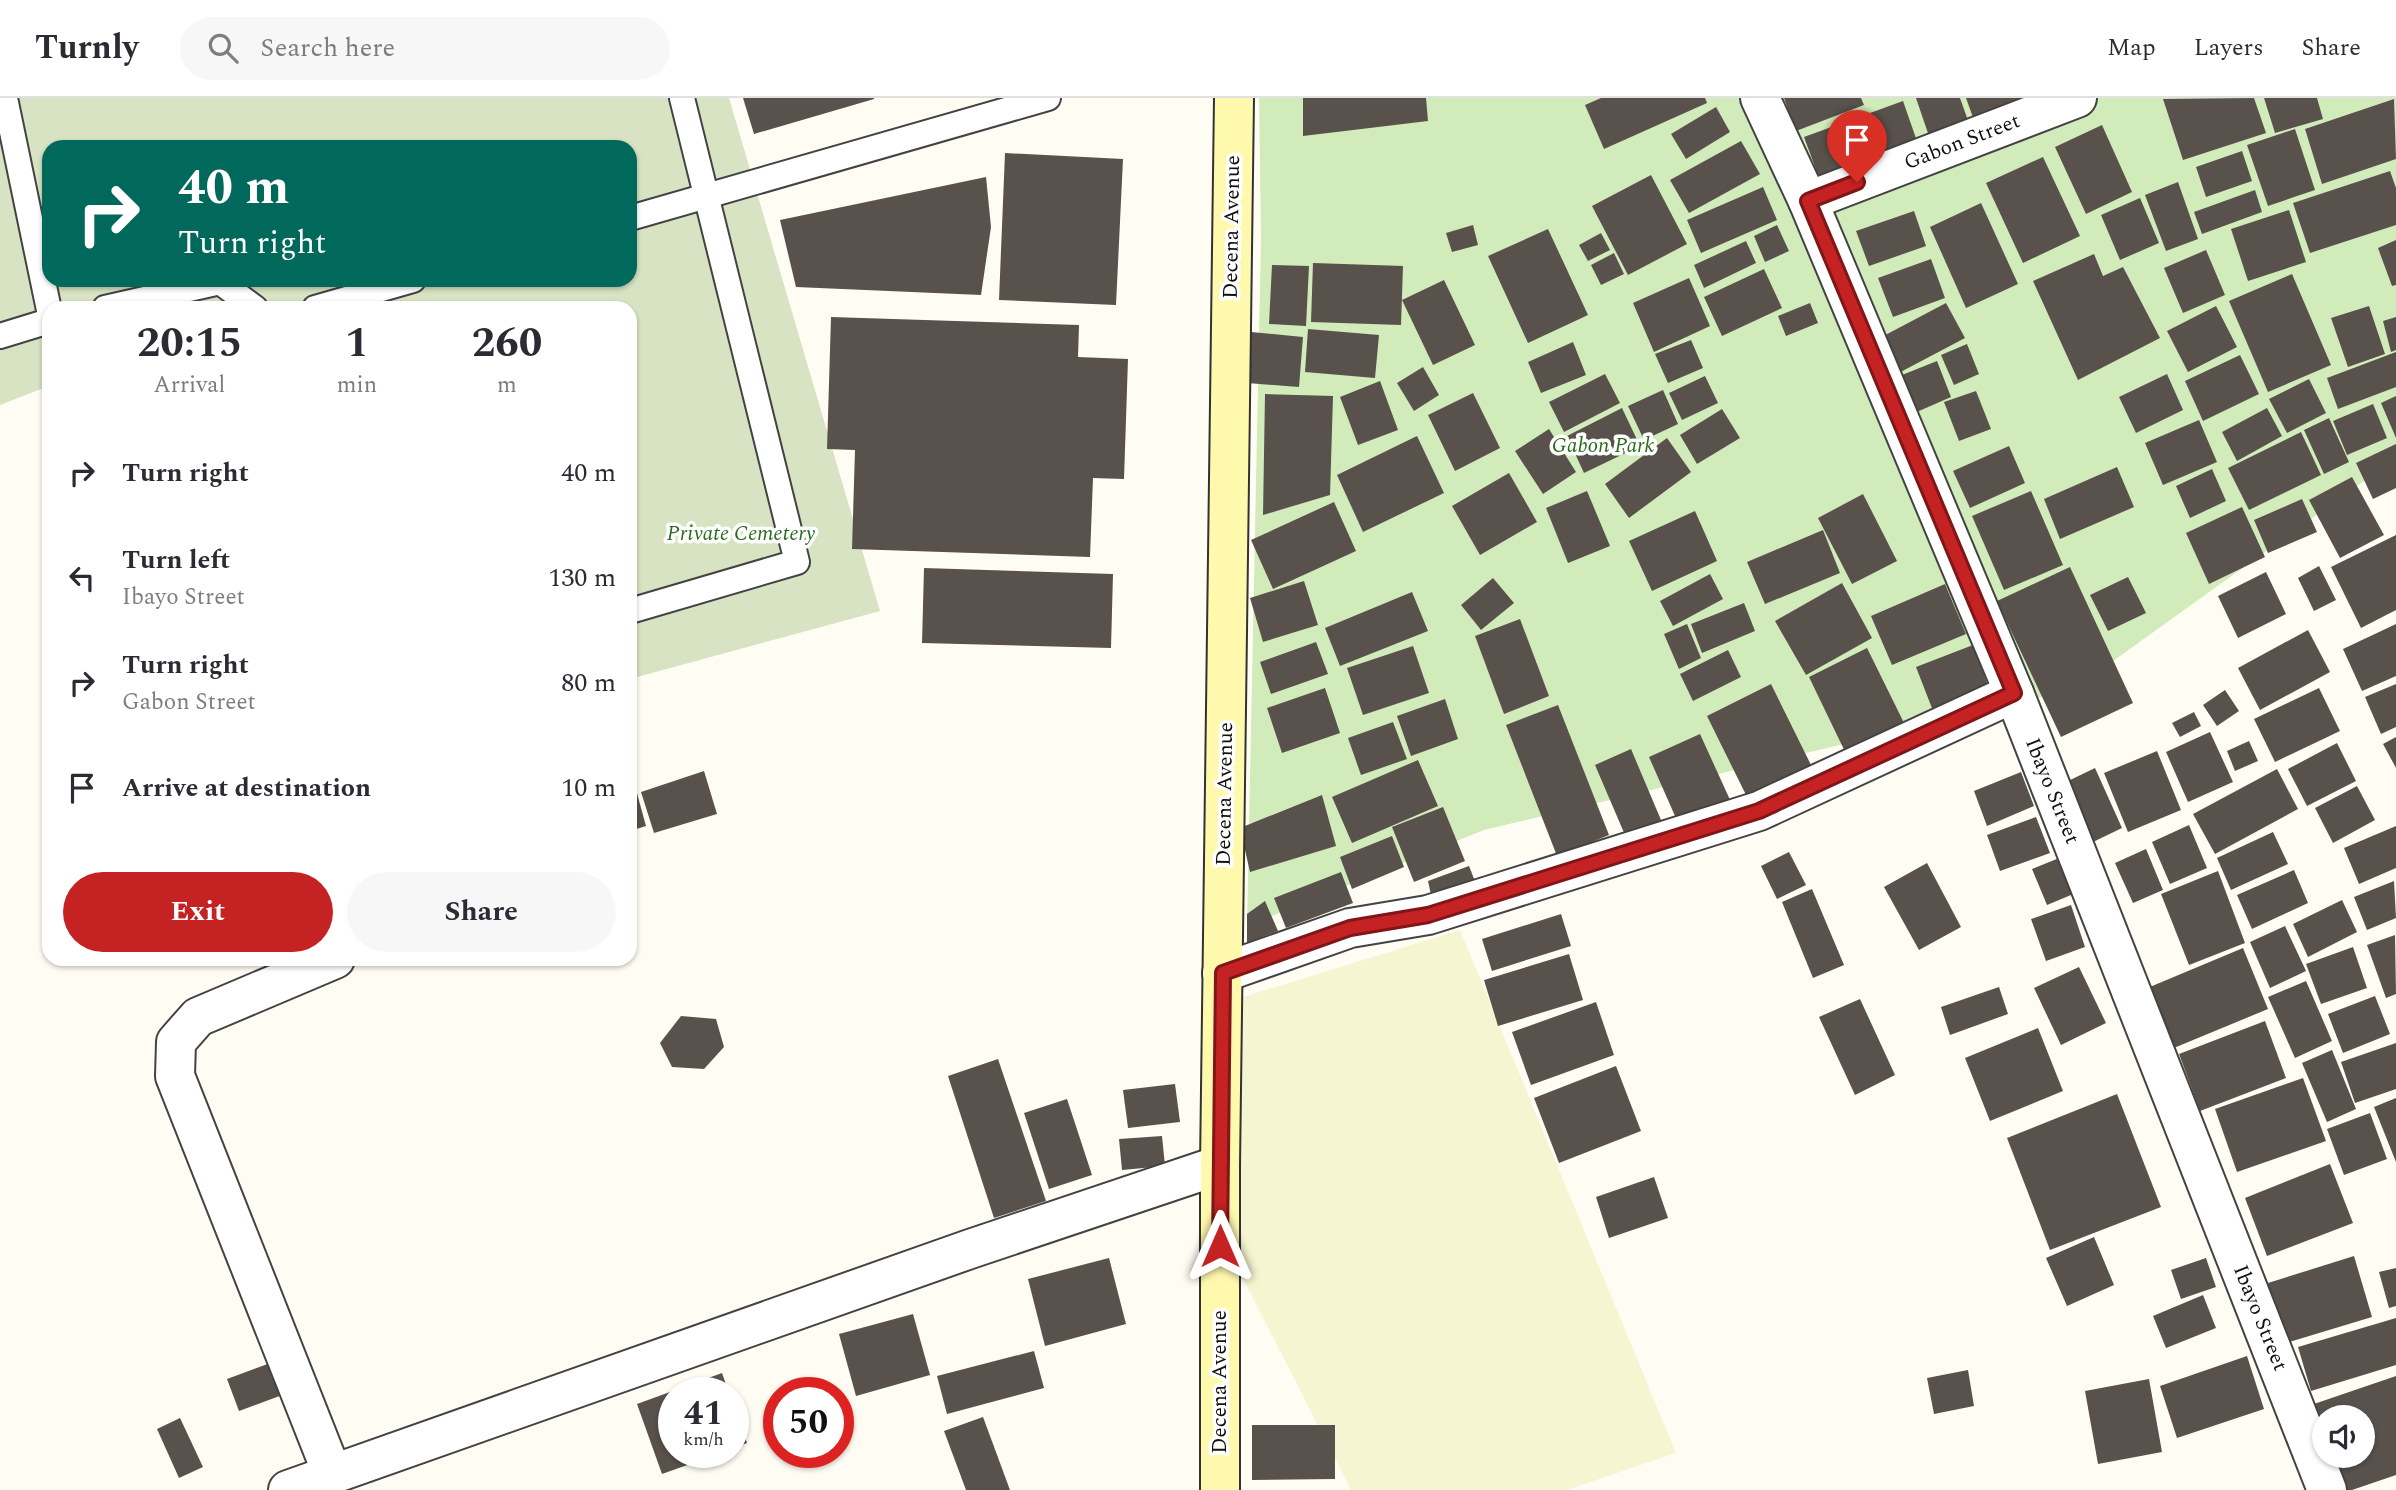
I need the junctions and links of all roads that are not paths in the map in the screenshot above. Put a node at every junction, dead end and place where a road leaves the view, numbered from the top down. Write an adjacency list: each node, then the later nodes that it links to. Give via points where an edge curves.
1 (5, 98): 10 (lane)
2 (682, 98): 7 (lane)
3 (1048, 98): 7 (lane)
4 (1234, 98): 22 (main road, Decena Avenue)
5 (1760, 98): 8 (street, Ibayo Street)
6 (2077, 98): 8 (street, Gabon Street)
7 (706, 196): 9 (lane); 19 (lane, via 797,562)
8 (1808, 201): 20 (street, Ibayo Street)
9 (637, 216)
10 (42, 276)
11 (198, 287): 14 (lane)
12 (227, 287): 15 (lane)
13 (388, 287): 16 (lane)
14 (136, 301)
15 (246, 301)
16 (340, 301)
17 (42, 323): 18 (lane)
18 (0, 336)
19 (637, 609)
20 (2014, 693): 22 (street, via 1759,811 1428,915 1350,928); 27 (street, Ibayo Street)
21 (318, 966): 24 (street, via 198,1017 176,1042 175,1076)
22 (1223, 973): 23 (main road, Decena Avenue)
23 (1220, 1165): 24 (street); 26 (main road, Decena Avenue)
24 (332, 1473): 25 (street)
25 (288, 1490)
26 (1220, 1490)
27 (2327, 1490)

